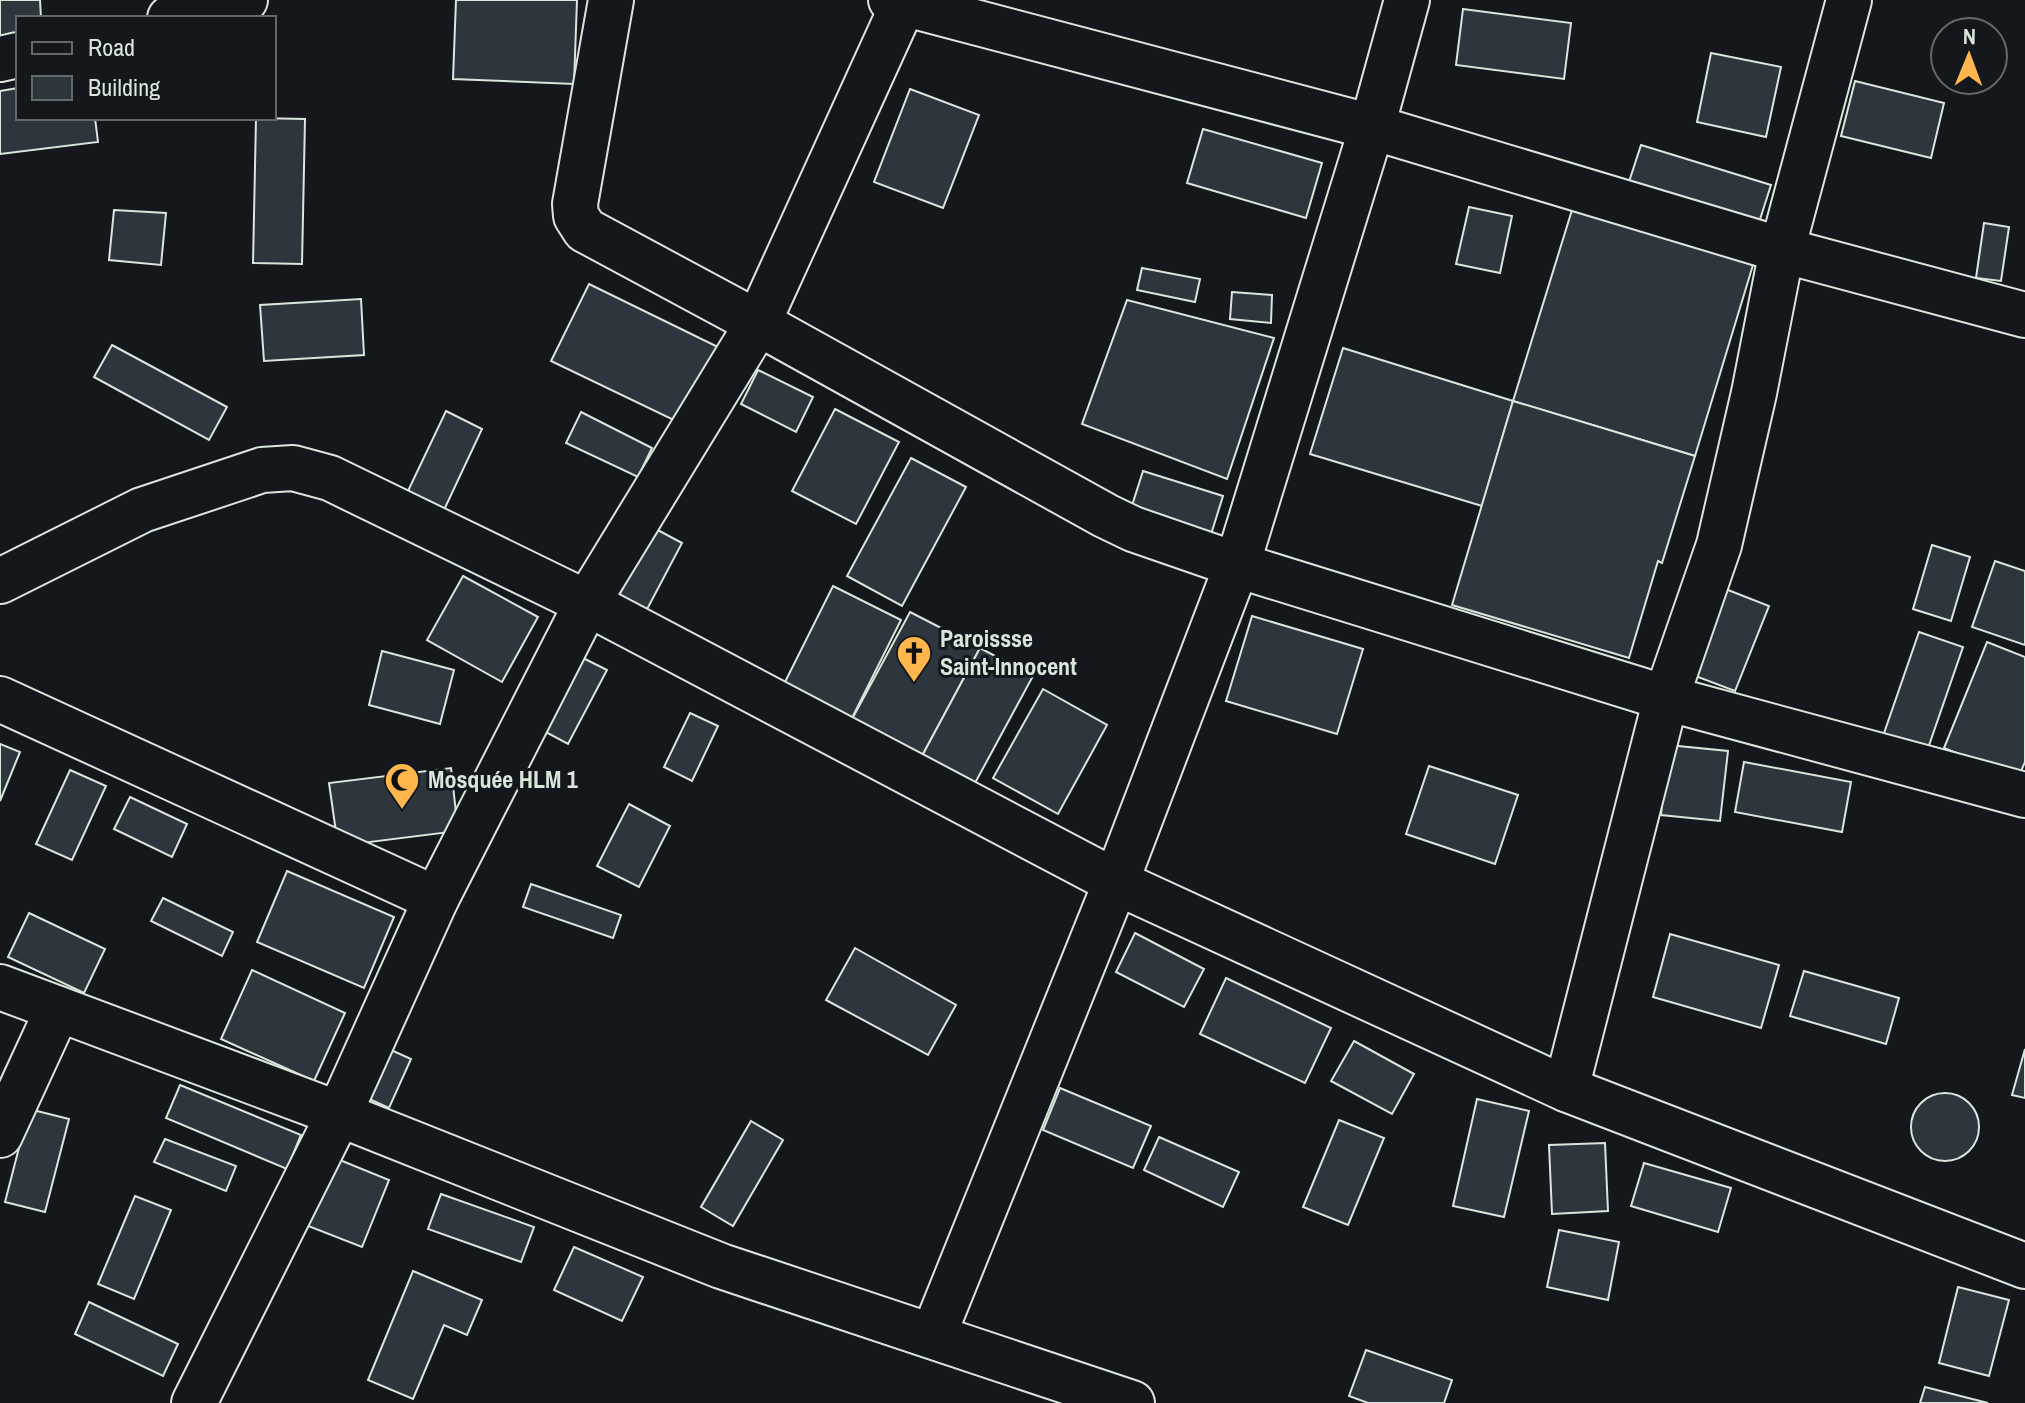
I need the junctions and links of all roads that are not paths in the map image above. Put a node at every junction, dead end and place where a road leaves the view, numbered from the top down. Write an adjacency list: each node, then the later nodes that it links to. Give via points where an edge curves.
1 (245, 0): 6 (street)
2 (611, 0): 10 (street, via 576,216 585,230)
3 (1407, 0): 7 (street)
4 (1849, 0): 8 (street)
5 (900, 1): 7 (street); 10 (street)
6 (178, 16)
7 (1372, 127): 8 (street); 11 (street)
8 (1782, 250): 9 (street); 14 (street, via 1719,545)
9 (2025, 315)
10 (758, 323): 11 (street, via 1106,516); 13 (street)
11 (1237, 565): 14 (street); 17 (street)
12 (0, 581): 13 (street, via 142,510 262,470 293,468 330,478)
13 (587, 603): 17 (street); 18 (street)
14 (1666, 698): 16 (street); 21 (street)
15 (0, 699): 18 (street)
16 (2025, 795)
17 (1116, 882): 21 (street); 25 (street)
18 (436, 899): 22 (street)
19 (0, 987): 20 (street)
20 (58, 1009): 22 (street); 23 (street)
21 (1566, 1089): 24 (street)
22 (339, 1114): 25 (street, via 721,1266); 26 (street)
23 (0, 1135)
24 (2025, 1266)
25 (933, 1336): 27 (street)
26 (194, 1403)
27 (1132, 1403)

